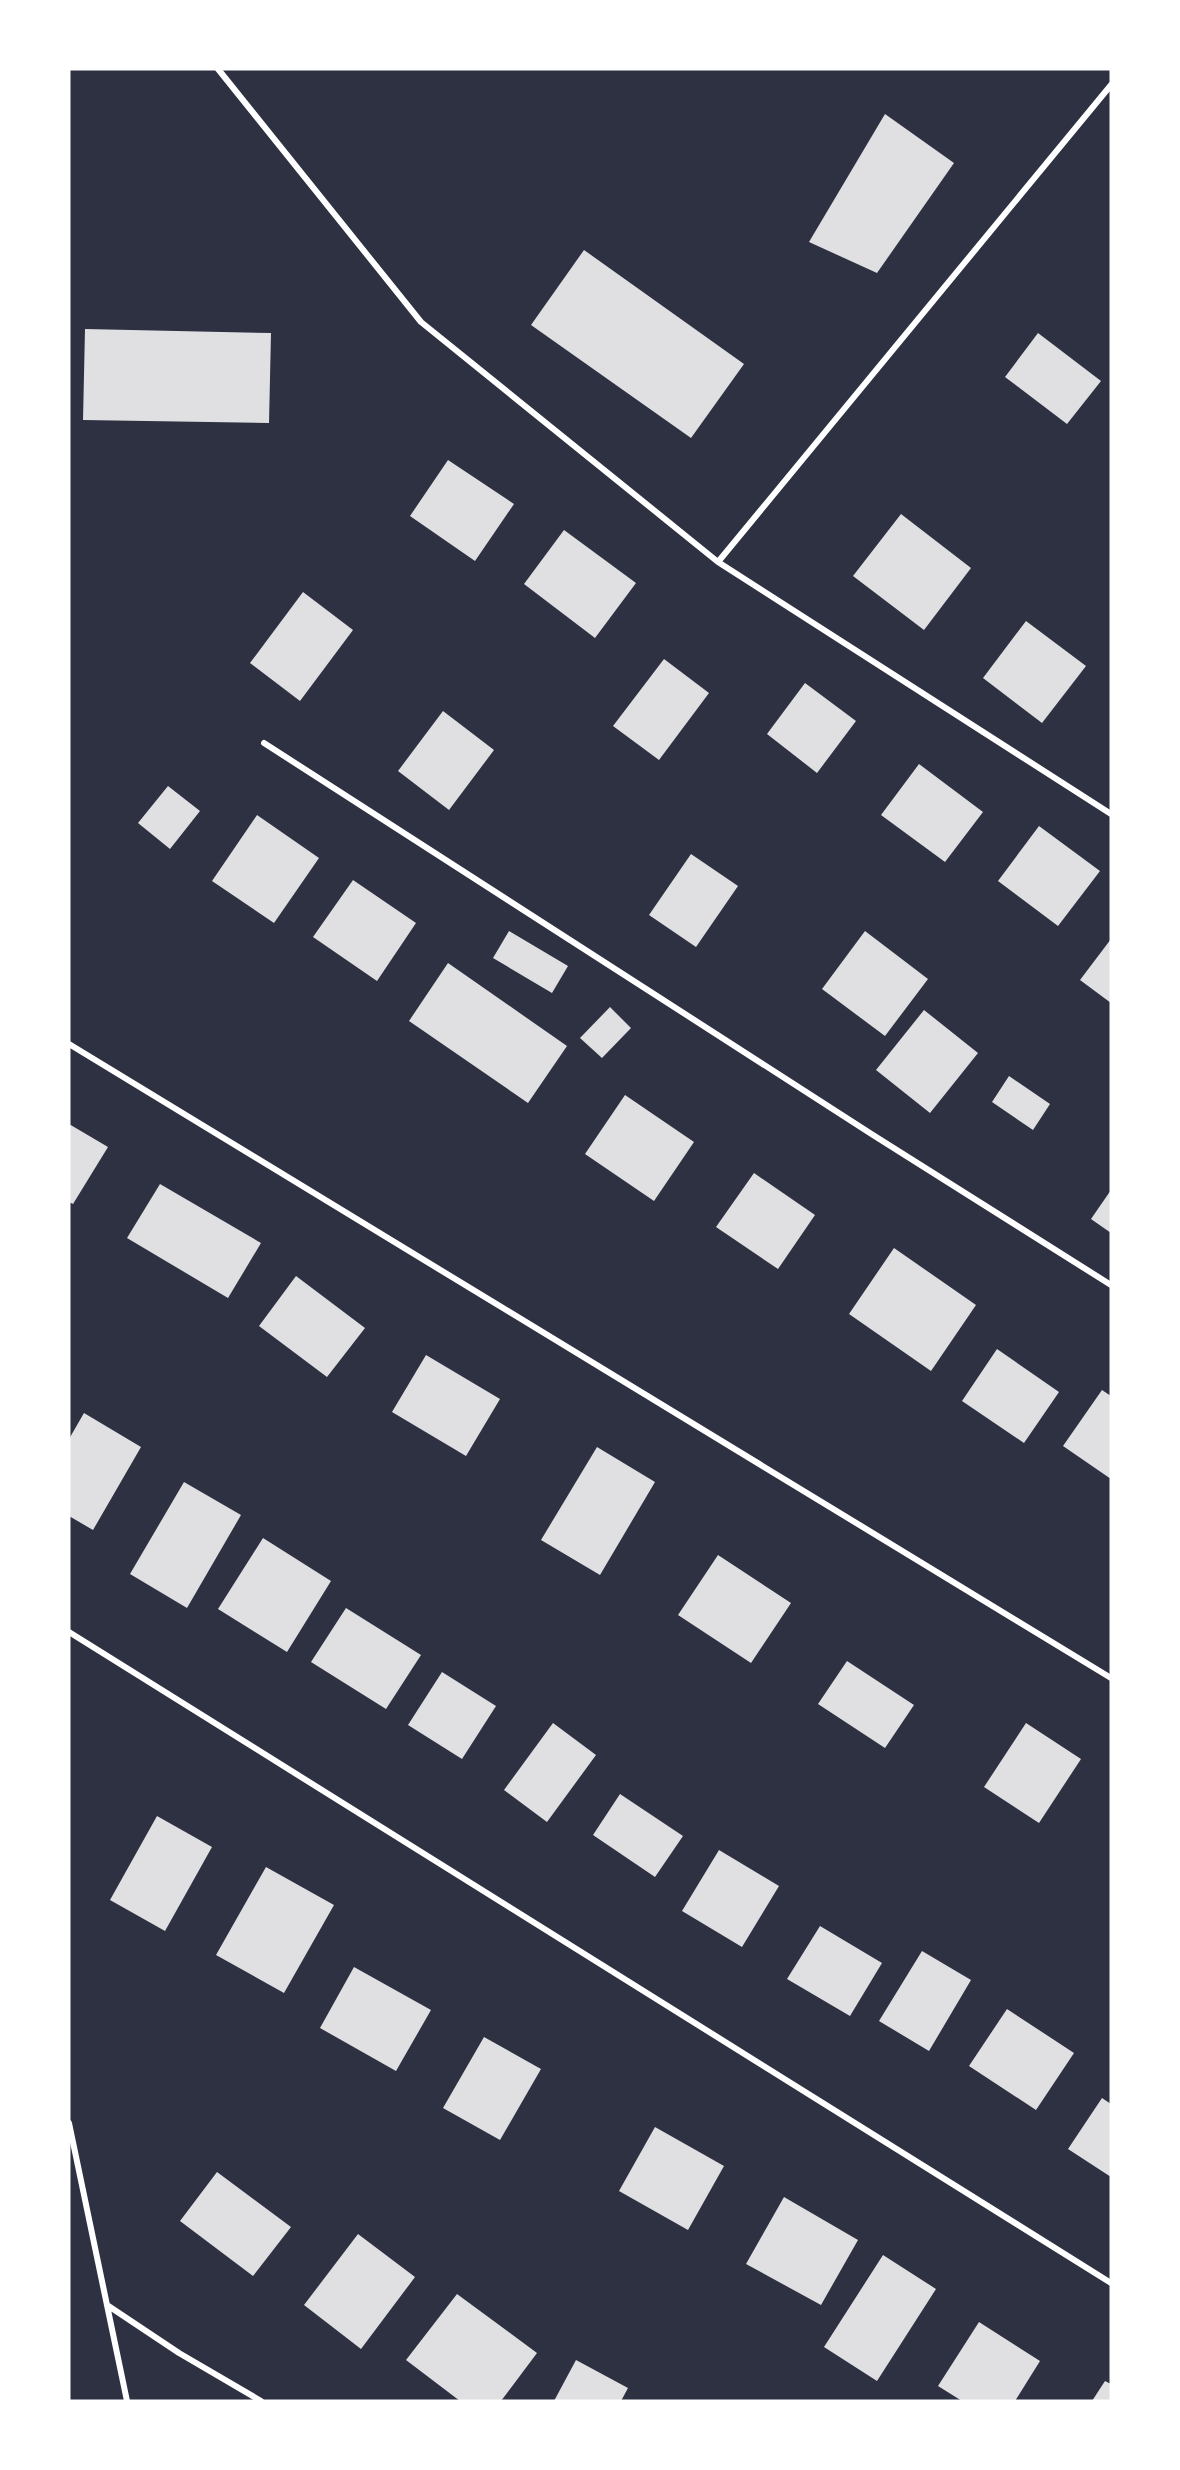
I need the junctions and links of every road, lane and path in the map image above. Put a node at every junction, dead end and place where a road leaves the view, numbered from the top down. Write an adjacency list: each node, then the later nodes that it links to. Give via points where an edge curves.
1 (218, 69): 3 (street, via 421,322)
2 (1111, 85): 3 (street)
3 (718, 562): 5 (street)
4 (264, 743): 7 (street)
5 (1111, 814)
6 (69, 1044): 9 (street)
7 (1111, 1285)
8 (69, 1632): 11 (street)
9 (1111, 1678)
10 (69, 2123): 12 (street)
11 (1111, 2283)
12 (107, 2305): 13 (street); 14 (street)
13 (127, 2401)
14 (261, 2401)

